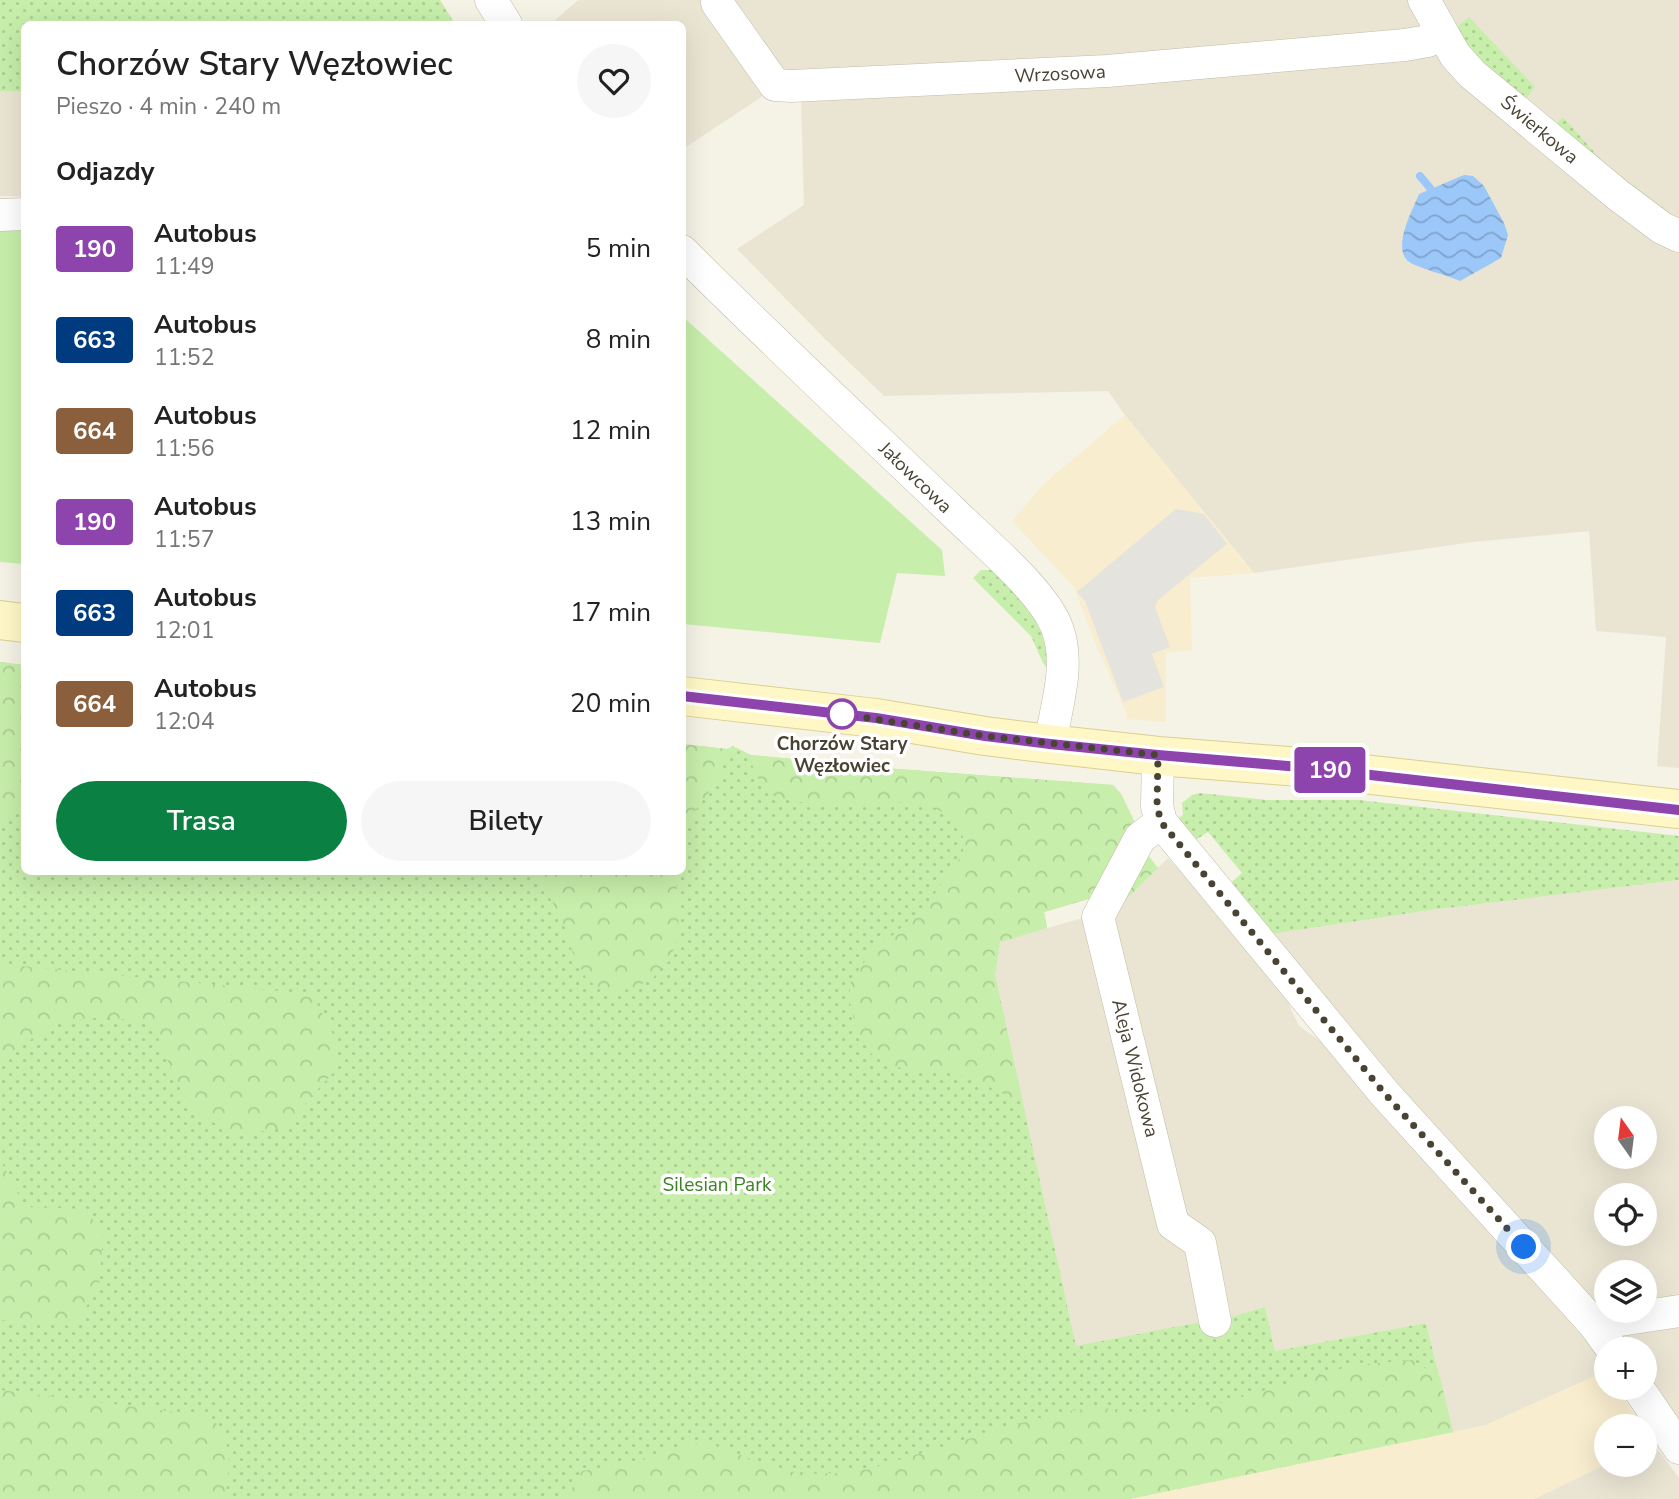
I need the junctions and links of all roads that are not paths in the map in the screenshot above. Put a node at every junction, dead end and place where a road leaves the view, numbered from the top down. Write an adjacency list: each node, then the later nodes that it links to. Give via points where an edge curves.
1 (491, 0): 4 (street)
2 (1424, 0): 5 (street, Świerkowa)
3 (717, 4): 5 (street, Wrzosowa, via 775,85 791,86 1107,71 1405,45)
4 (504, 21)
5 (1441, 34): 8 (street, Świerkowa, via 1472,74 1618,195)
6 (21, 214): 7 (street)
7 (0, 215)
8 (1679, 236)
9 (686, 255): 13 (street, Jałowcowa, via 1042,602 1062,646)
10 (0, 620): 11 (street)
11 (21, 623)
12 (686, 696): 13 (street)
13 (1050, 744): 14 (street)
14 (1158, 755): 15 (street); 16 (street)
15 (1679, 810)
16 (1161, 822): 18 (street, Aleja Widokowa, via 1140,838 1098,917 1173,1224 1200,1243); 19 (street, via 1385,1094)
17 (1679, 1311): 19 (street)
18 (1215, 1321)
19 (1594, 1324): 20 (street)
20 (1603, 1337)
21 (1646, 1400): 22 (street)
22 (1679, 1448)

